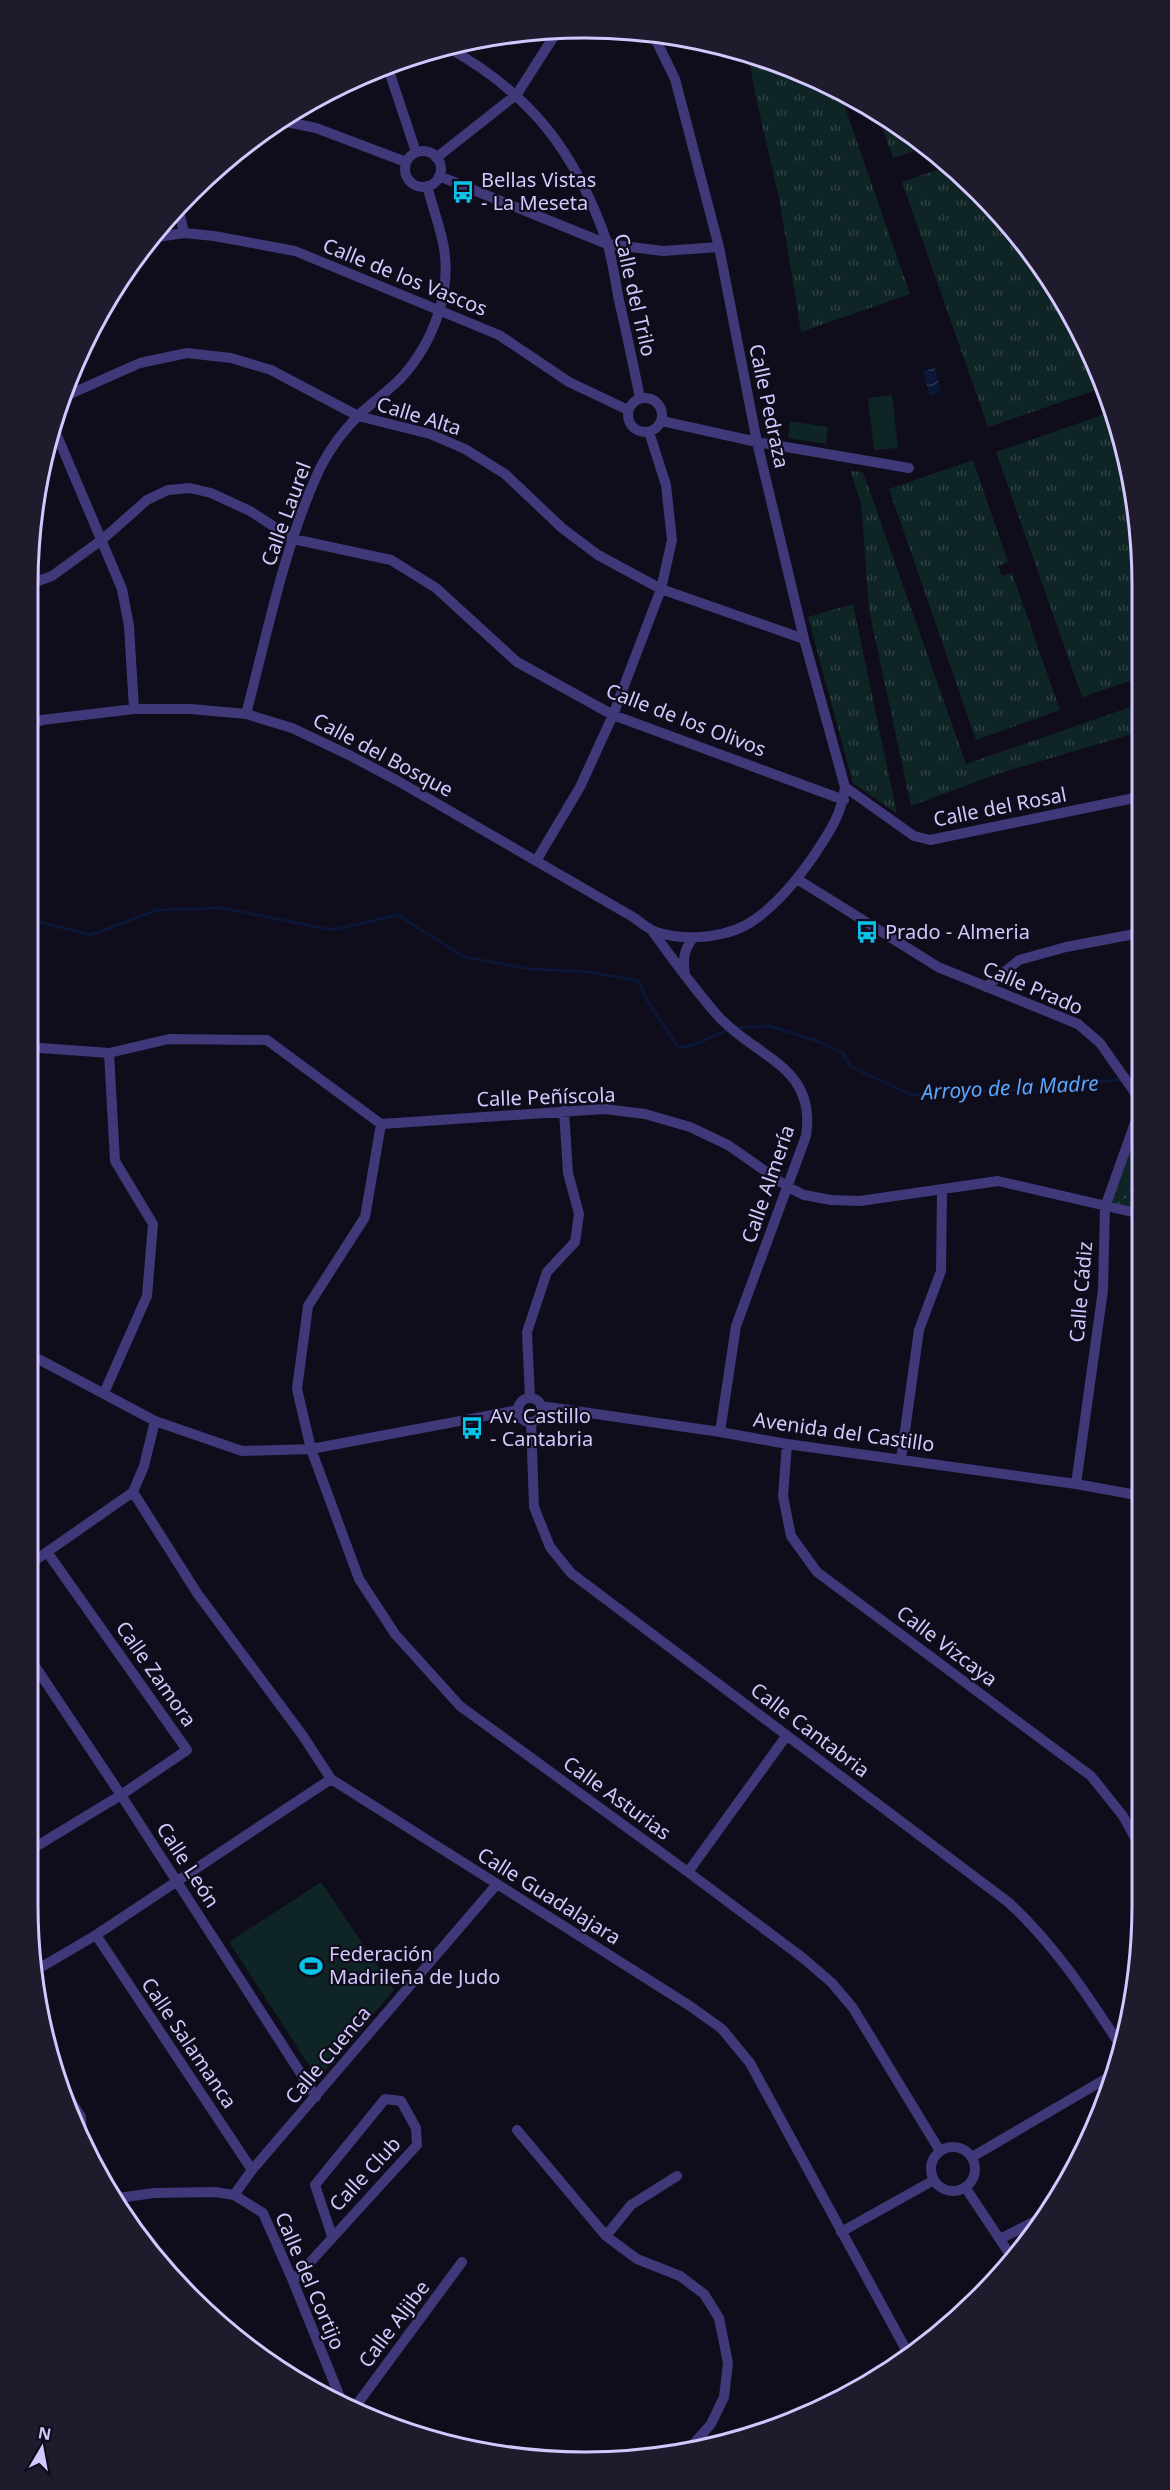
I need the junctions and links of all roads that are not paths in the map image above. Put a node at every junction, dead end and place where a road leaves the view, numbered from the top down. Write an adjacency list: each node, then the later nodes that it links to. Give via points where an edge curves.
1 (552, 39): 5 (street)
2 (657, 42): 16 (street, Calle Pedraza, via 675,79)
3 (457, 53): 5 (street, Calle del Trilo)
4 (390, 74): 7 (street)
5 (517, 94): 8 (street); 15 (street, Calle del Trilo, via 553,134 588,198)
6 (292, 123): 9 (street, via 316,128)
7 (416, 152): 8 (street, via 430,153); 9 (street)
8 (436, 158): 10 (street)
9 (406, 162): 11 (street, via 409,181)
10 (439, 176): 11 (street); 15 (street)
11 (427, 186): 17 (street, Calle Laurel, via 444,245)
12 (180, 216): 13 (street)
13 (184, 233): 14 (street, Calle de los Vascos); 17 (street, Calle de los Vascos, via 295,251)
14 (163, 236)
15 (607, 244): 16 (street, via 663,251); 19 (street, Calle del Trilo)
16 (719, 248): 25 (street, Calle Pedraza)
17 (440, 310): 20 (street, Calle de los Vascos, via 499,335 569,382); 21 (street, Calle Laurel, via 424,348 401,378)
18 (73, 393): 21 (street, Calle Alta, via 140,363 187,353 231,358 271,369)
19 (640, 398): 20 (street); 22 (street, via 660,406)
20 (628, 410): 23 (street, via 627,418 635,430)
21 (358, 416): 28 (street, Calle Laurel, via 333,445 316,477); 30 (street, Calle Alta, via 430,434 465,449 505,474 598,555)
22 (662, 421): 23 (street); 25 (street)
23 (649, 432): 30 (street, via 666,485 672,540)
24 (58, 437): 27 (street)
25 (757, 442): 26 (street); 31 (street, Calle Pedraza)
26 (909, 468)
27 (103, 539): 28 (street, Calle de los Olivos, via 147,500 168,490 190,488 250,511); 29 (street, Calle de los Olivos, via 52,576); 32 (street, via 122,589 129,626)
28 (293, 539): 33 (street, Calle Laurel); 34 (street, Calle de los Olivos, via 391,560 436,588 517,662)
29 (38, 581)
30 (661, 589): 31 (street, Calle Alta); 34 (street)
31 (804, 639): 36 (street, Calle Pedraza)
32 (134, 709): 33 (street, Calle del Bosque); 35 (street, Calle del Bosque)
33 (246, 714): 39 (street, Calle del Bosque, via 292,728 349,755)
34 (613, 715): 38 (street, Calle de los Olivos); 39 (street, via 580,787)
35 (38, 722)
36 (845, 787): 37 (street, Calle del Rosal, via 914,836 930,840); 38 (street, Calle del Bosque)
37 (1132, 798)
38 (844, 800): 40 (street, Calle del Bosque, via 835,825)
39 (536, 861): 41 (street, Calle del Bosque)
40 (797, 879): 43 (street, Calle del Bosque, via 756,920); 46 (street, Calle Prado, via 938,967)
41 (653, 932): 43 (street, Calle del Bosque); 44 (street, Calle Almería)
42 (1132, 935): 46 (street, via 1019,960)
43 (683, 942): 44 (street, via 676,958); 44 (street, via 666,940); 45 (street)
44 (668, 953): 45 (street, Calle Almería)
45 (686, 978): 53 (street, Calle Almería, via 719,1017 747,1042 781,1063 804,1097 809,1119 807,1136)
46 (986, 987): 49 (street, Calle Prado, via 1078,1024 1100,1043)
47 (38, 1048): 48 (street)
48 (109, 1053): 51 (street, via 169,1039 267,1040); 58 (street, via 115,1161 153,1224 147,1296)
49 (1132, 1087)
50 (564, 1111): 51 (street, Calle Peñíscola); 53 (street, Calle Peñíscola, via 604,1109 645,1114 690,1127 728,1145); 59 (street, via 568,1173 579,1214 575,1242 547,1272 527,1332)
51 (381, 1124): 66 (street, Calle Asturias, via 365,1217 308,1306 297,1389)
52 (1132, 1131): 55 (street, Calle Cádiz)
53 (788, 1187): 54 (street, Calle Peñíscola, via 804,1195 860,1201); 64 (street, Calle Almería, via 736,1326)
54 (942, 1190): 55 (street, Calle Peñíscola, via 998,1181); 67 (street, via 941,1271 919,1330)
55 (1105, 1206): 56 (street, Calle Peñíscola); 68 (street, Calle Cádiz, via 1103,1290)
56 (1132, 1212)
57 (38, 1359): 58 (street)
58 (104, 1393): 62 (street)
59 (530, 1398): 60 (street); 61 (street, via 523,1400)
60 (541, 1406): 63 (street, via 540,1417); 64 (street, Avenida del Castillo)
61 (518, 1410): 63 (street, via 523,1420); 66 (street)
62 (156, 1421): 66 (street, via 242,1451); 69 (street)
63 (531, 1422): 74 (street, Calle Cantabria, via 534,1507 557,1556 571,1573)
64 (720, 1432): 65 (street, Avenida del Castillo)
65 (787, 1444): 67 (street, Avenida del Castillo); 77 (street, Calle Vizcaya, via 783,1496 791,1536 817,1572 1091,1776)
66 (311, 1449): 79 (street, Calle Asturias, via 358,1579 403,1642 460,1706)
67 (901, 1459): 68 (street, Avenida del Castillo)
68 (1076, 1484): 70 (street, Avenida del Castillo)
69 (133, 1492): 71 (street); 75 (street, Calle Guadalajara, via 197,1593)
70 (1132, 1494)
71 (47, 1552): 72 (street); 76 (street, Calle Zamora, via 188,1750)
72 (38, 1558)
73 (38, 1670): 76 (street, Calle León)
74 (787, 1735): 79 (street); 84 (street, Calle Cantabria, via 1022,1914 1071,1972)
75 (331, 1779): 80 (street); 81 (street, Calle Guadalajara)
76 (122, 1795): 78 (street, Calle Zamora); 80 (street, Calle León)
77 (1132, 1832)
78 (38, 1845)
79 (688, 1872): 88 (street, Calle Asturias, via 832,1983 852,2008)
80 (176, 1881): 82 (street); 86 (street, Calle León)
81 (497, 1884): 86 (street, Calle Cuenca); 97 (street, Calle Guadalajara, via 722,2029 750,2063)
82 (96, 1935): 83 (street); 90 (street, Calle Salamanca)
83 (41, 1967)
84 (1116, 2039)
85 (1103, 2080): 89 (street)
86 (316, 2097): 90 (street, Calle Cuenca)
87 (517, 2130): 99 (street)
88 (940, 2151): 89 (street, via 960,2148); 92 (street, via 932,2163)
89 (972, 2157): 93 (street, via 974,2175)
90 (252, 2170): 94 (street, Calle Cuenca)
91 (677, 2176): 99 (street, via 631,2205)
92 (934, 2180): 93 (street, via 946,2189); 97 (street)
93 (965, 2187): 100 (street)
94 (234, 2195): 95 (street, Calle del Cortijo, via 154,2193); 103 (street, Calle del Cortijo, via 263,2213)
95 (123, 2197)
96 (1029, 2224): 100 (street)
97 (841, 2232): 104 (street, Calle Guadalajara)
98 (332, 2236): 98 (street, Calle Club, via 417,2145 416,2128 401,2101 386,2099 315,2185); 103 (street, Calle Club)
99 (606, 2236): 107 (street, via 638,2259 680,2276 704,2294 719,2318 728,2362 724,2397 711,2424)
100 (999, 2239): 101 (street)
101 (1008, 2252)
102 (462, 2262): 106 (street, Calle Aljibe)
103 (293, 2281): 105 (street, Calle del Cortijo)
104 (905, 2348)
105 (339, 2394)
106 (358, 2403)
107 (696, 2441)

